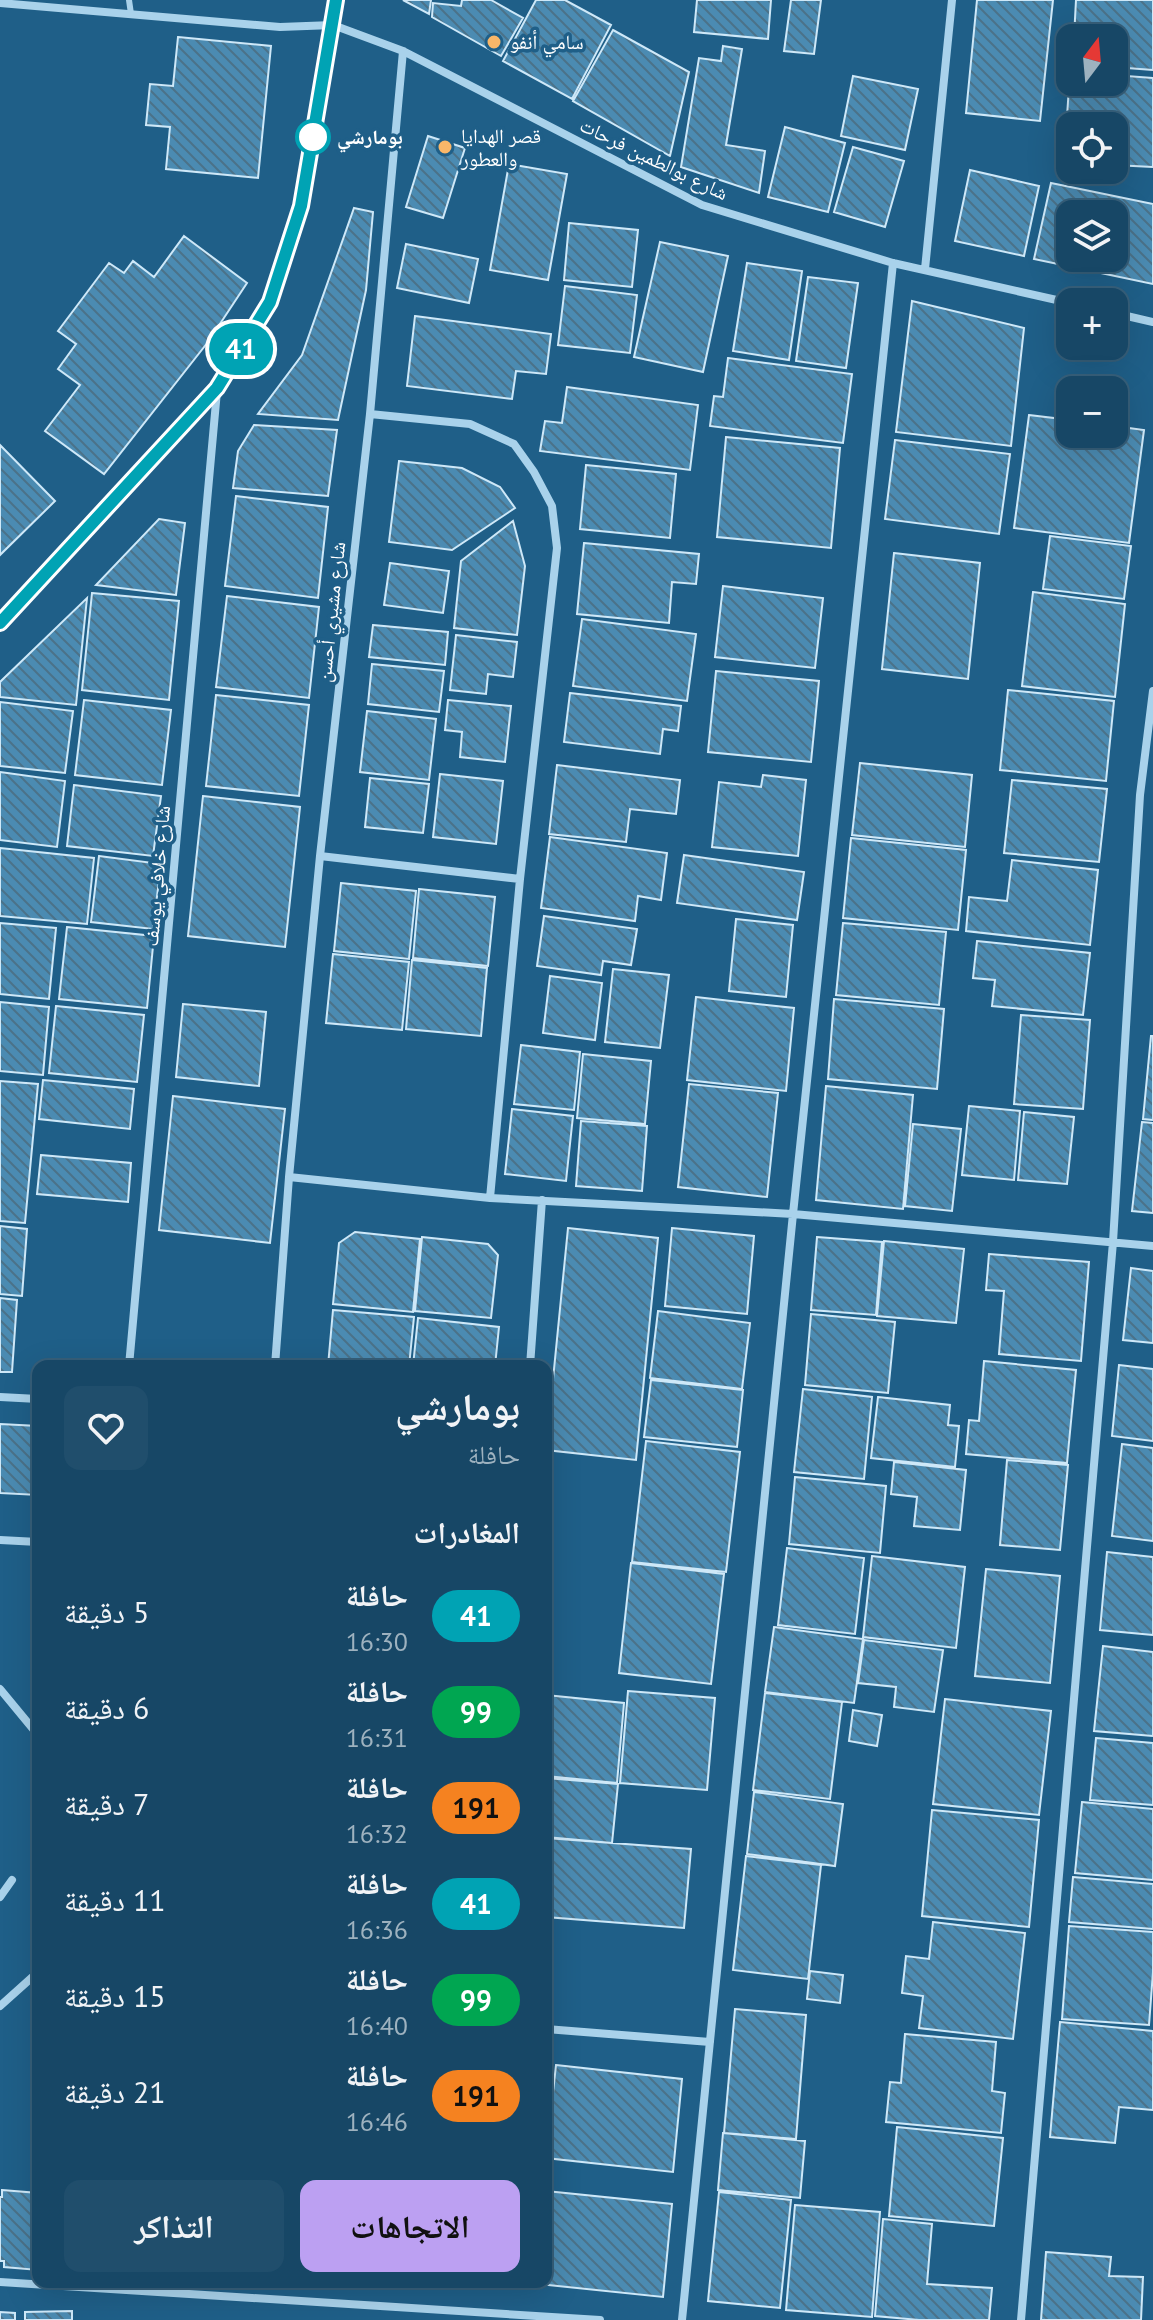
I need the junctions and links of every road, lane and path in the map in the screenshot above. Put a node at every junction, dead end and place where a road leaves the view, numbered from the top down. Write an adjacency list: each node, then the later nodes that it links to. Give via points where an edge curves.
1 (129, 0): 5 (lane)
2 (336, 0): 6 (main road)
3 (952, 0): 9 (street)
4 (0, 3): 5 (street)
5 (131, 14): 6 (street, via 280,27)
6 (333, 25): 7 (street, شارع بوالطمين فرحات); 13 (main road, via 301,206 270,302)
7 (403, 51): 8 (street, شارع بوالطمين فرحات, via 702,205); 14 (street, شارع مشيري أحسن)
8 (893, 263): 9 (street, شارع بوالطمين فرحات); 24 (street)
9 (925, 269): 10 (street, شارع بوالطمين فرحات)
10 (1056, 300)
11 (1128, 316): 12 (street)
12 (1153, 322)
13 (217, 388): 15 (main road); 27 (street, شارع خلافي يوسف)
14 (370, 414): 19 (street, شارع مشيري أحسن); 20 (street, via 470,424 514,444 552,506 557,548)
15 (0, 623)
16 (1153, 691): 17 (street)
17 (1140, 795): 18 (street); 25 (street)
18 (1153, 796)
19 (320, 856): 20 (street); 21 (street, شارع مشيري أحسن)
20 (520, 879): 22 (street)
21 (289, 1177): 22 (street); 28 (street, شارع مشيري أحسن)
22 (490, 1198): 23 (street)
23 (542, 1200): 24 (street); 29 (street)
24 (793, 1214): 25 (street); 41 (street)
25 (1113, 1242): 26 (street); 47 (street)
26 (1153, 1246)
27 (130, 1360)
28 (275, 1360)
29 (530, 1360)
30 (0, 1397): 31 (street)
31 (32, 1399)
32 (0, 1540): 33 (street)
33 (32, 1542)
34 (0, 1689): 35 (street)
35 (32, 1728)
36 (12, 1880): 37 (street)
37 (0, 1897)
38 (32, 1977): 39 (street)
39 (0, 2006)
40 (552, 2029): 41 (street)
41 (710, 2042): 46 (street)
42 (0, 2282): 43 (street)
43 (32, 2283)
44 (158, 2288): 45 (street)
45 (600, 2320)
46 (682, 2320)
47 (1021, 2320)

